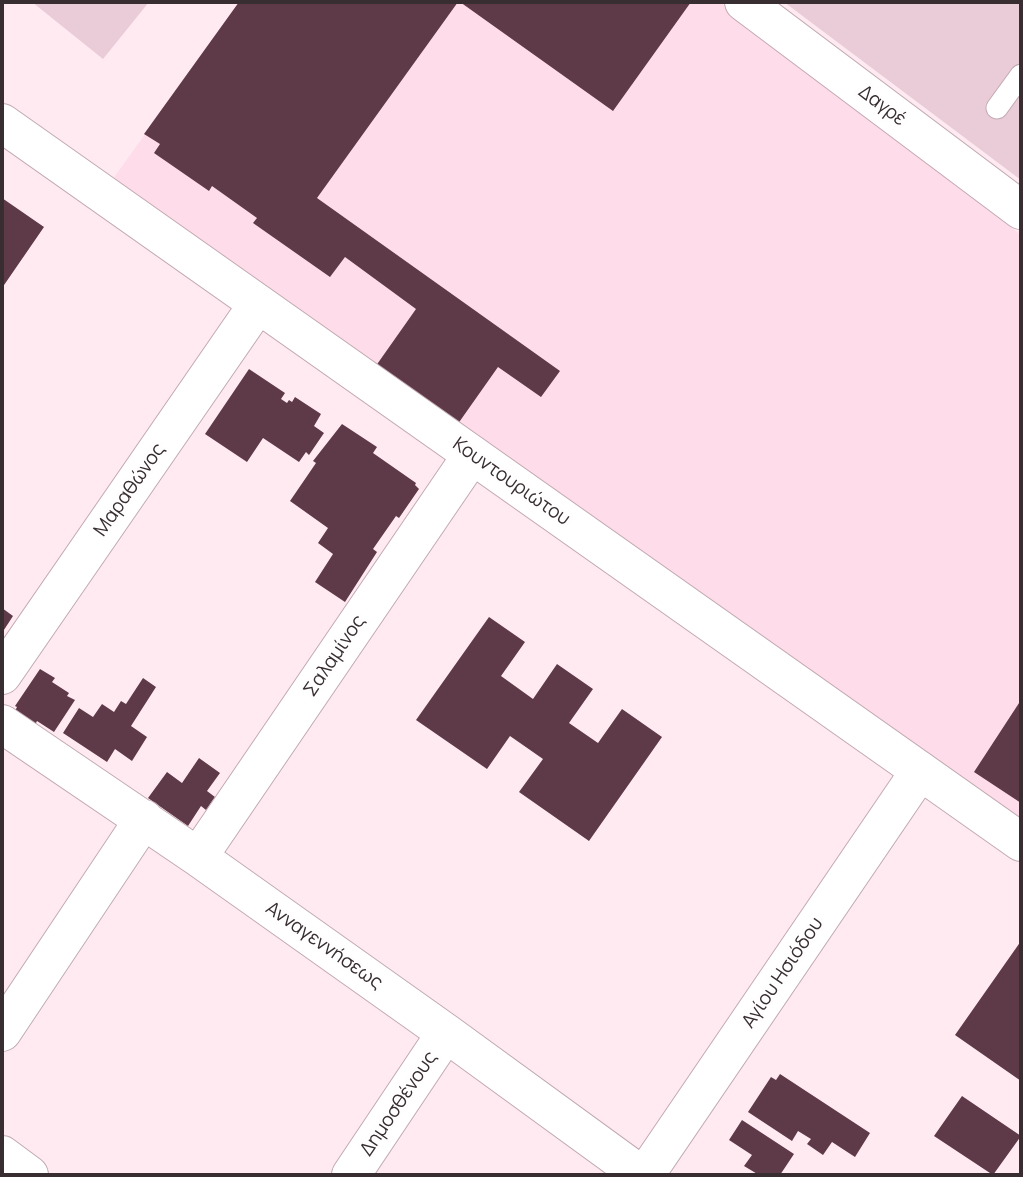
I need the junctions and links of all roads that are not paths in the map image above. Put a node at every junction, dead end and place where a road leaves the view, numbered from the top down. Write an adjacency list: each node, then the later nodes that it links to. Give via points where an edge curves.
1 (744, 2): 5 (street, Δαγρέ)
2 (1021, 75): 3 (lane)
3 (997, 108)
4 (3, 128): 6 (street, Κουντουριώτου)
5 (1021, 210)
6 (258, 304): 7 (street, Κουντουριώτου); 8 (street, Μαραθώνος)
7 (472, 455): 10 (street, Κουντουριώτου); 13 (street, Σαλαμίνος)
8 (2, 675)
9 (2, 724): 11 (street, Ανναγεννήσεως)
10 (920, 771): 12 (street, Κουντουριώτου); 19 (street, Αγίου Ησιόδου)
11 (144, 819): 13 (street, Ανναγεννήσεως); 14 (street)
12 (1021, 842)
13 (198, 857): 15 (street, Ανναγεννήσεως)
14 (2, 1032)
15 (446, 1033): 18 (street, Δημοσθένους); 19 (street, Ανναγεννήσεως)
16 (2, 1155): 17 (street)
17 (29, 1175)
18 (351, 1175)
19 (643, 1175)

